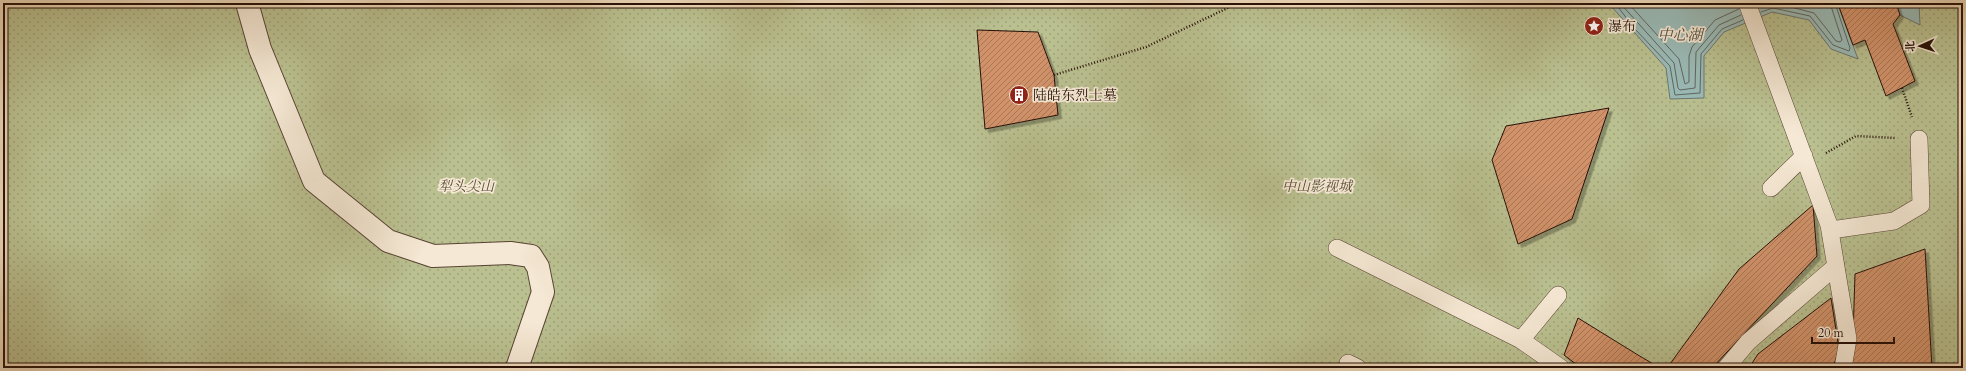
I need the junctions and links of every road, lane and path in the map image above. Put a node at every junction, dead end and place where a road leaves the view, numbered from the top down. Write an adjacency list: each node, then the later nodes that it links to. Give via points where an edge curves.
1 (247, 3): 14 (street, via 260,49 314,181 388,242 433,256 510,253 531,256 538,267 543,292)
2 (1238, 3): 4 (path, via 1146,47)
3 (1747, 3): 7 (lane)
4 (1054, 75)
5 (1902, 88): 6 (path)
6 (1919, 138): 7 (path, via 1856,136 1830,153); 9 (lane, via 1921,205 1894,221)
7 (1804, 156): 8 (lane); 9 (lane)
8 (1771, 188)
9 (1831, 230): 11 (lane)
10 (1337, 248): 13 (lane)
11 (1836, 266): 16 (lane, via 1748,342); 17 (lane, via 1848,339)
12 (1558, 295): 13 (lane)
13 (1521, 340): 15 (lane)
14 (517, 368)
15 (1561, 368)
16 (1726, 368)
17 (1843, 368)

